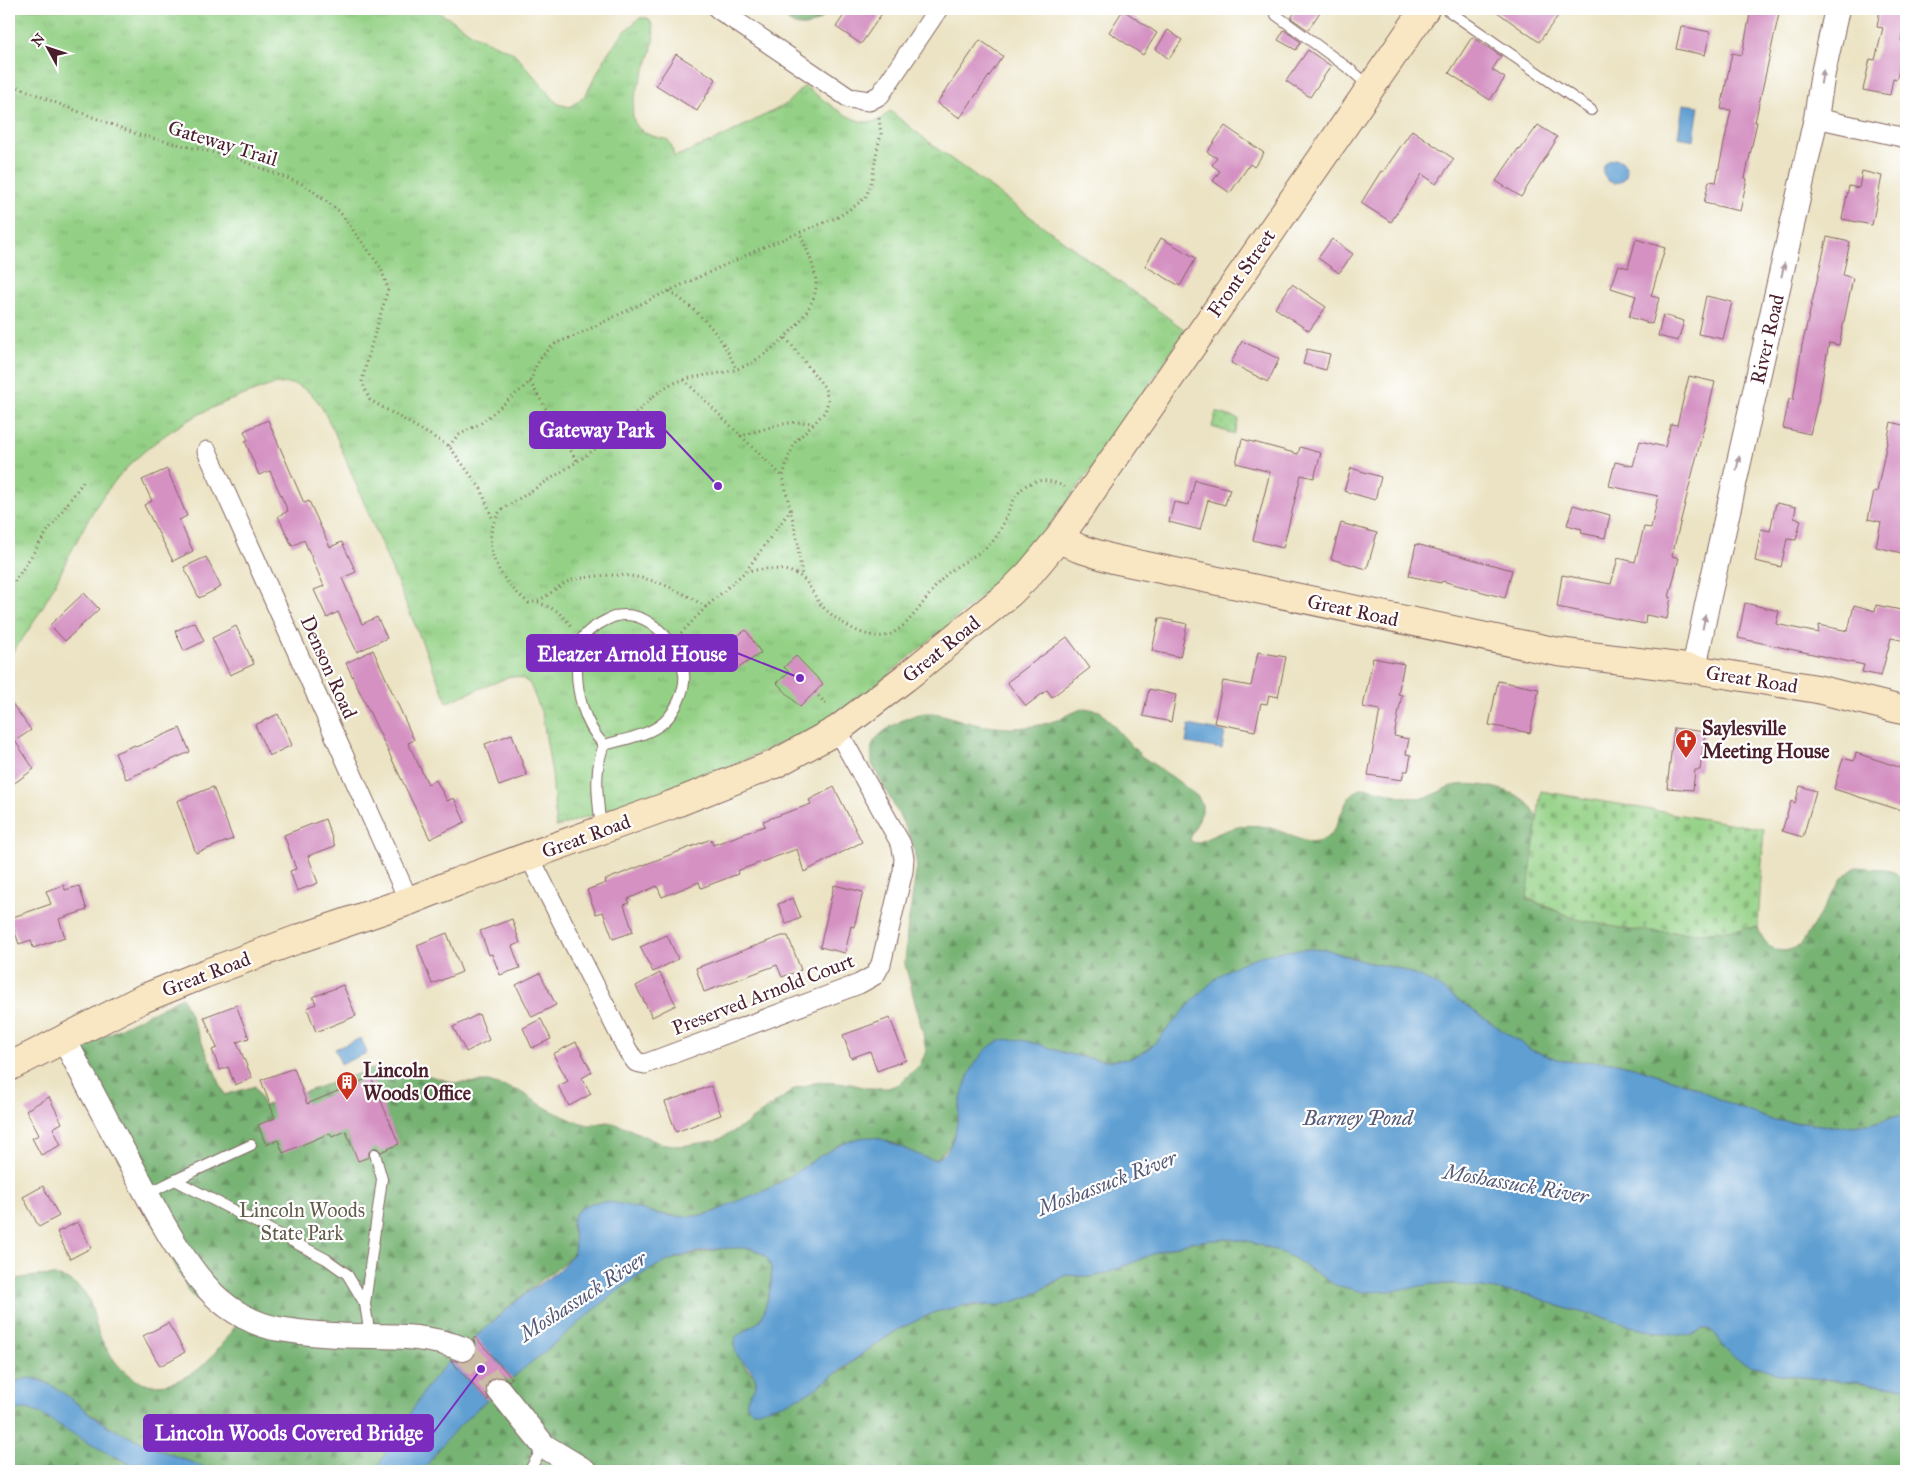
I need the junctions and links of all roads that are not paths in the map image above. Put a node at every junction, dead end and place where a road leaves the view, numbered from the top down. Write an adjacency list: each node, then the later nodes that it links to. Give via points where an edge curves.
1 (718, 9): 2 (street, via 849,98 869,101 880,96)
2 (938, 9)
3 (1425, 9): 7 (main road, Front Street)
4 (1446, 9): 8 (lane)
5 (1837, 9): 9 (street, River Road, one-way to 5)
6 (1276, 15): 7 (lane)
7 (1370, 87): 12 (main road, Front Street)
8 (1591, 110)
9 (1816, 118): 10 (street); 13 (street, River Road, one-way to 9)
10 (1906, 138)
11 (207, 451): 19 (street, Denson Road)
12 (1058, 538): 13 (main road, Great Road, via 1113,559 1411,622 1558,652); 15 (main road, Great Road, via 1010,593)
13 (1694, 669): 14 (main road, Great Road, via 1817,689)
14 (1906, 711)
15 (837, 730): 17 (main road, Great Road, via 775,764); 18 (street, Preserved Arnold Court, via 901,844 904,858 881,964 875,975 859,984 645,1064 636,1062)
16 (604, 745): 16 (lane, via 645,734 663,723 677,704 684,676 671,644 647,621 623,615 605,620 581,637 577,655 576,677 582,706 591,729); 17 (lane, via 596,778)
17 (602, 830): 18 (main road, Great Road)
18 (529, 856): 19 (main road, Great Road)
19 (409, 902): 20 (main road, Great Road, via 301,938 160,992)
20 (64, 1039): 21 (main road, Great Road); 25 (street)
21 (9, 1067)
22 (251, 1145): 24 (lane)
23 (375, 1154): 26 (lane, via 382,1179)
24 (175, 1180): 25 (lane); 26 (lane, via 326,1259 347,1274)
25 (147, 1194): 27 (street, via 193,1270 229,1307 277,1329)
26 (365, 1304): 27 (lane)
27 (370, 1336): 28 (street, via 426,1339)
28 (463, 1349)
29 (499, 1390): 30 (street)
30 (544, 1446): 31 (lane); 32 (street)
31 (529, 1471)
32 (585, 1471)

